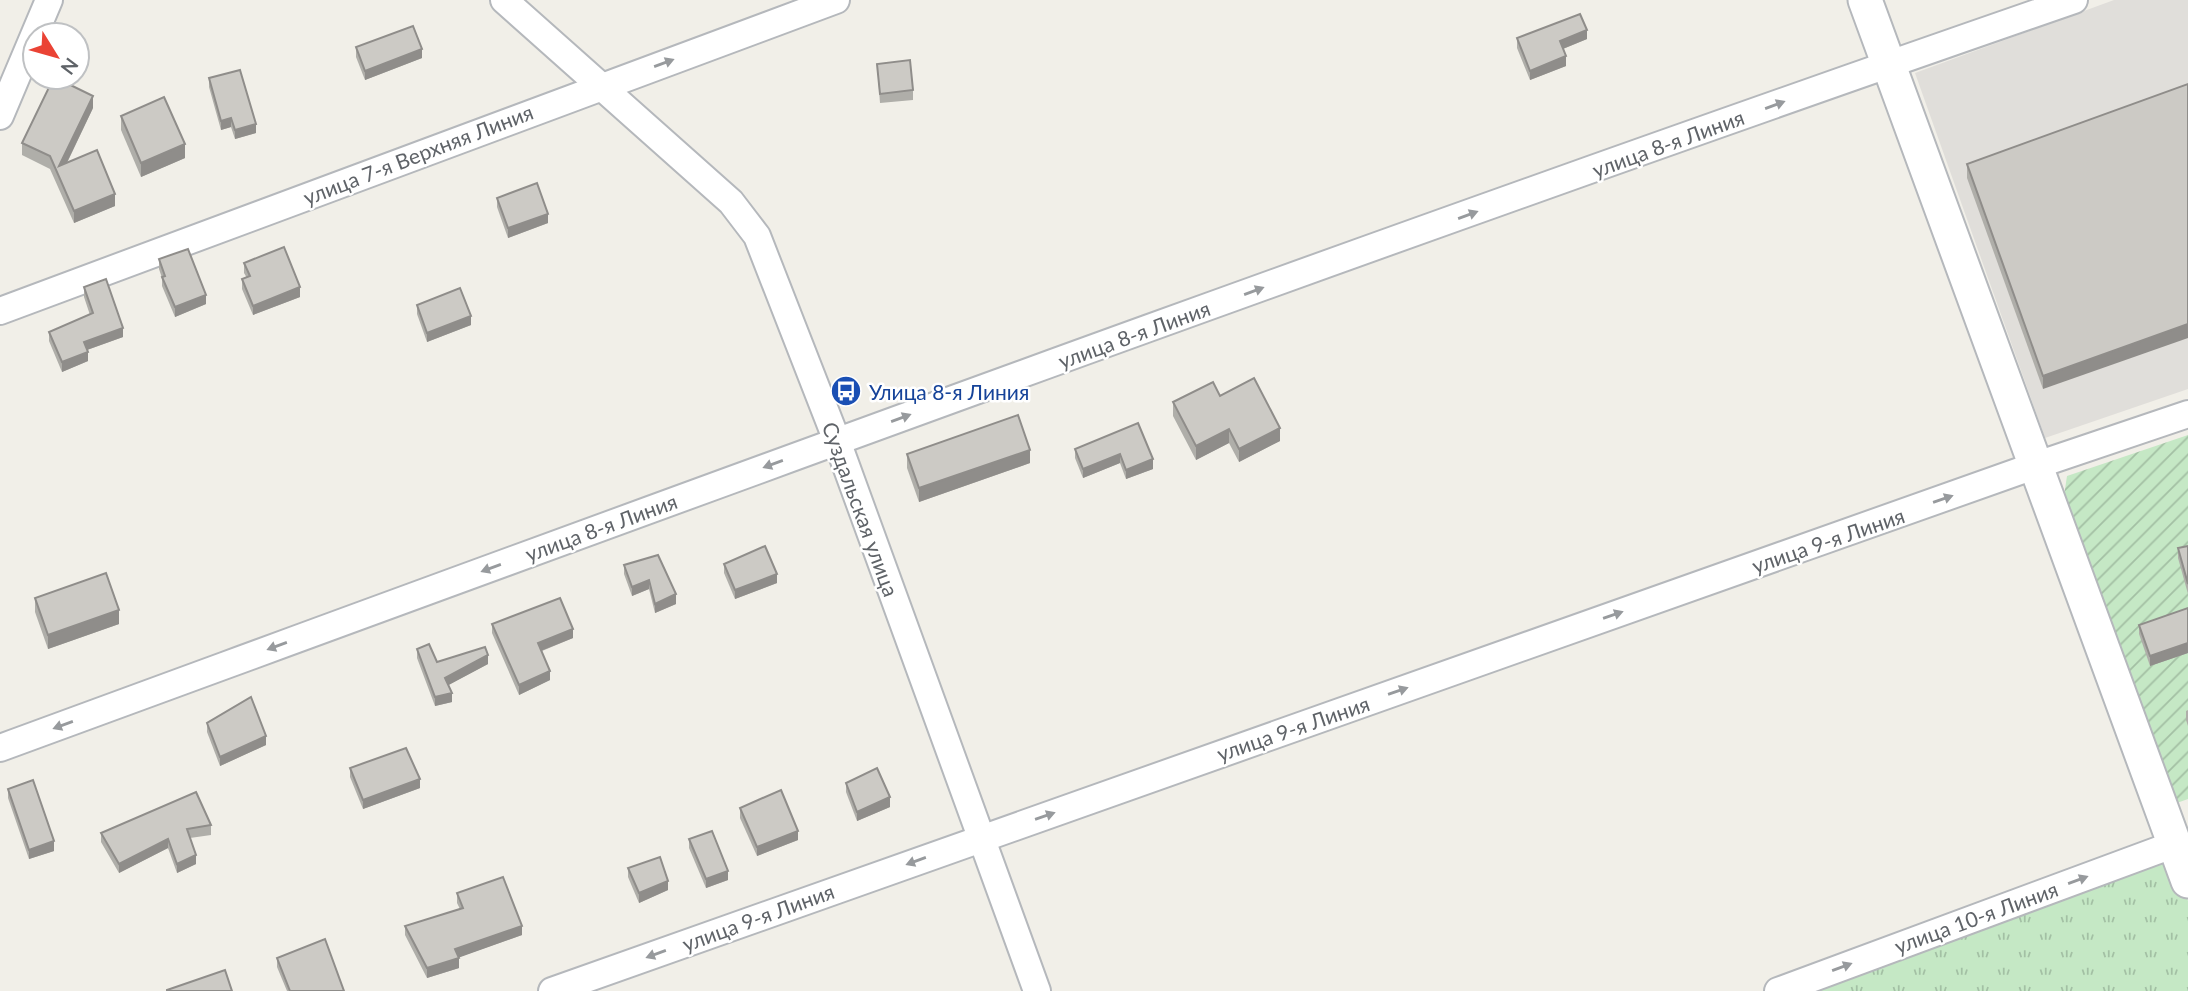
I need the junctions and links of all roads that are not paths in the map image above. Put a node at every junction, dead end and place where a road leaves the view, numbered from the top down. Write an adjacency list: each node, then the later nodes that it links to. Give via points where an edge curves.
1 (49, 0): 8 (street)
2 (504, 0): 7 (street, Суздальская улица)
3 (836, 0): 7 (street, улица 7-я Верхняя Линия, one-way to 3)
4 (1865, 0): 6 (street)
5 (2074, 0): 6 (street, улица 8-я Линия)
6 (1888, 64): 11 (street, улица 8-я Линия, one-way to 6); 12 (street)
7 (600, 86): 9 (street, улица 7-я Верхняя Линия); 11 (street, Суздальская улица, via 731,202 757,236)
8 (0, 116)
9 (0, 311)
10 (2188, 414): 12 (street, улица 9-я Линия)
11 (837, 441): 13 (street, улица 8-я Линия, one-way to 13); 14 (street, Суздальская улица)
12 (2035, 467): 14 (street, улица 9-я Линия, one-way to 12); 15 (street)
13 (0, 748)
14 (981, 838): 17 (street, улица 9-я Линия, one-way to 17); 18 (street, Суздальская улица)
15 (2175, 844): 16 (street); 19 (street, улица 10-я Линия, one-way to 15)
16 (2188, 881)
17 (552, 991)
18 (1037, 991)
19 (1778, 991)

